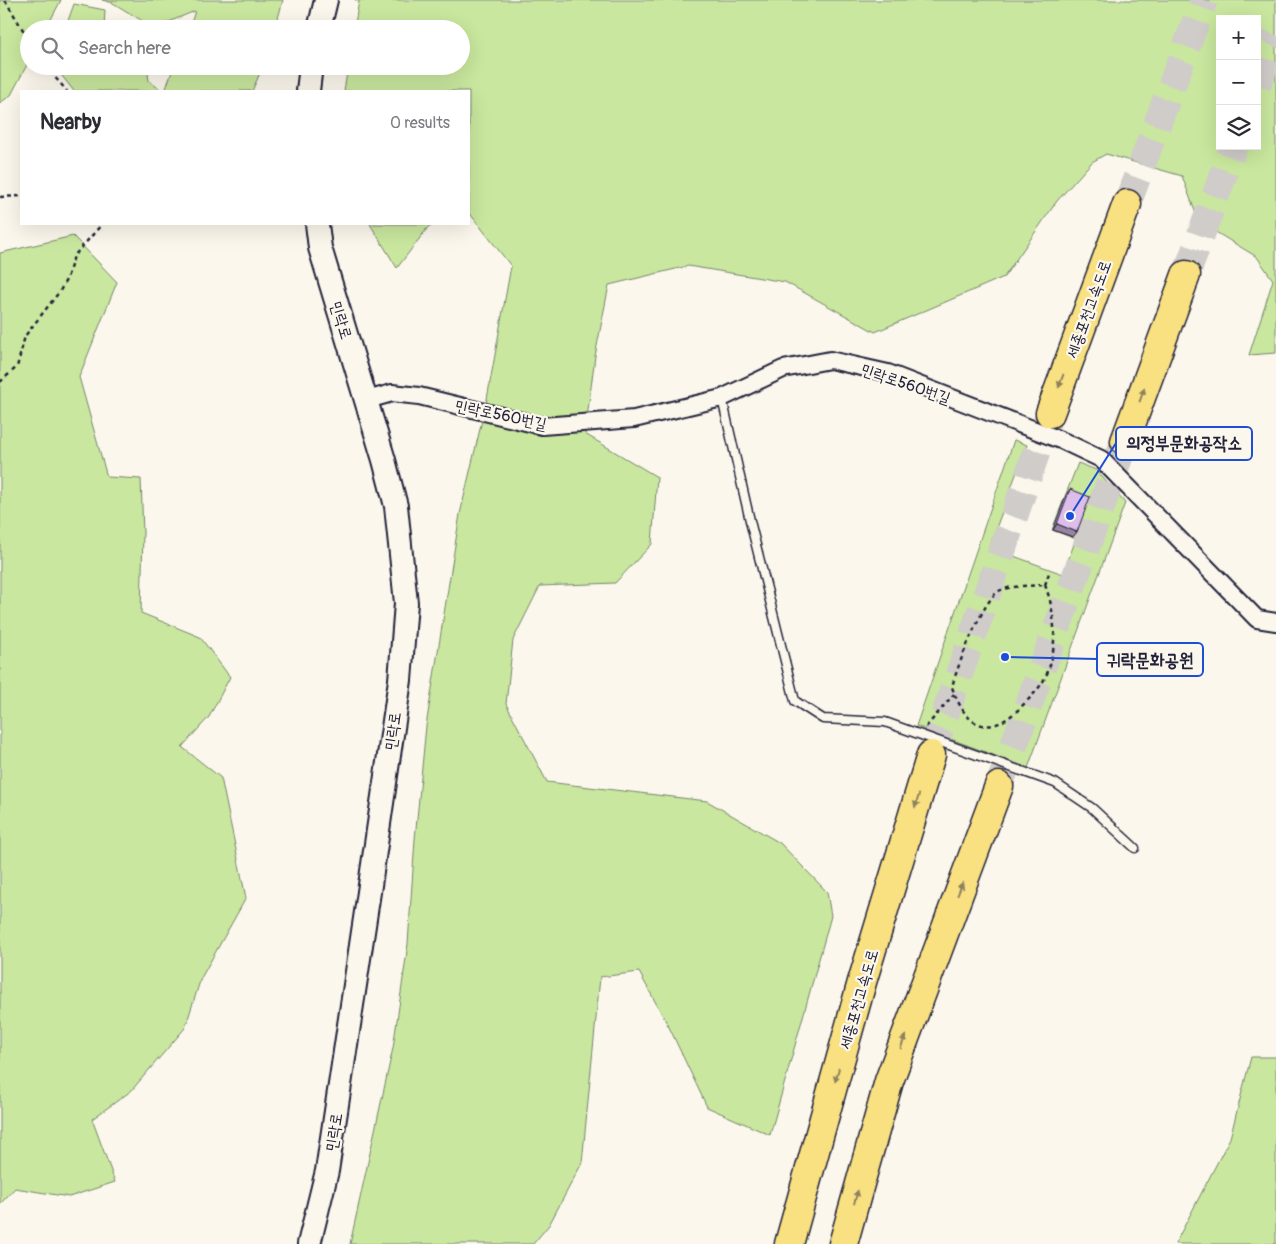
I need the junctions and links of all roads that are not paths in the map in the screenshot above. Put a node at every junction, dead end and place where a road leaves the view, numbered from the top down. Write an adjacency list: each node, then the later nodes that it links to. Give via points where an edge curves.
1 (326, 0): 2 (main road)
2 (320, 20)
3 (310, 75): 4 (main road)
4 (308, 90)
5 (1127, 204): 10 (highway, 세종포천고속도로, one-way to 10)
6 (317, 225): 9 (main road, 민락로, via 320,248)
7 (1186, 275): 11 (highway, one-way to 7)
8 (722, 398): 9 (street, 민락로560번길, via 634,419 542,426 419,396 392,393); 12 (street, 민락로560번길, via 783,369 830,360 888,373 1044,434 1101,459 1257,619); 13 (lane, via 795,701 824,719 885,722)
9 (367, 400): 16 (main road, 민락로, via 396,506 406,603 400,680 327,1171)
10 (1050, 413)
11 (1125, 441)
12 (1276, 622)
13 (926, 744): 15 (lane, via 1054,783 1092,808); 17 (highway, 세종포천고속도로, one-way to 17)
14 (999, 786): 18 (highway, one-way to 14, via 889,1081)
15 (1135, 848)
16 (309, 1244)
17 (789, 1244)
18 (843, 1244)

